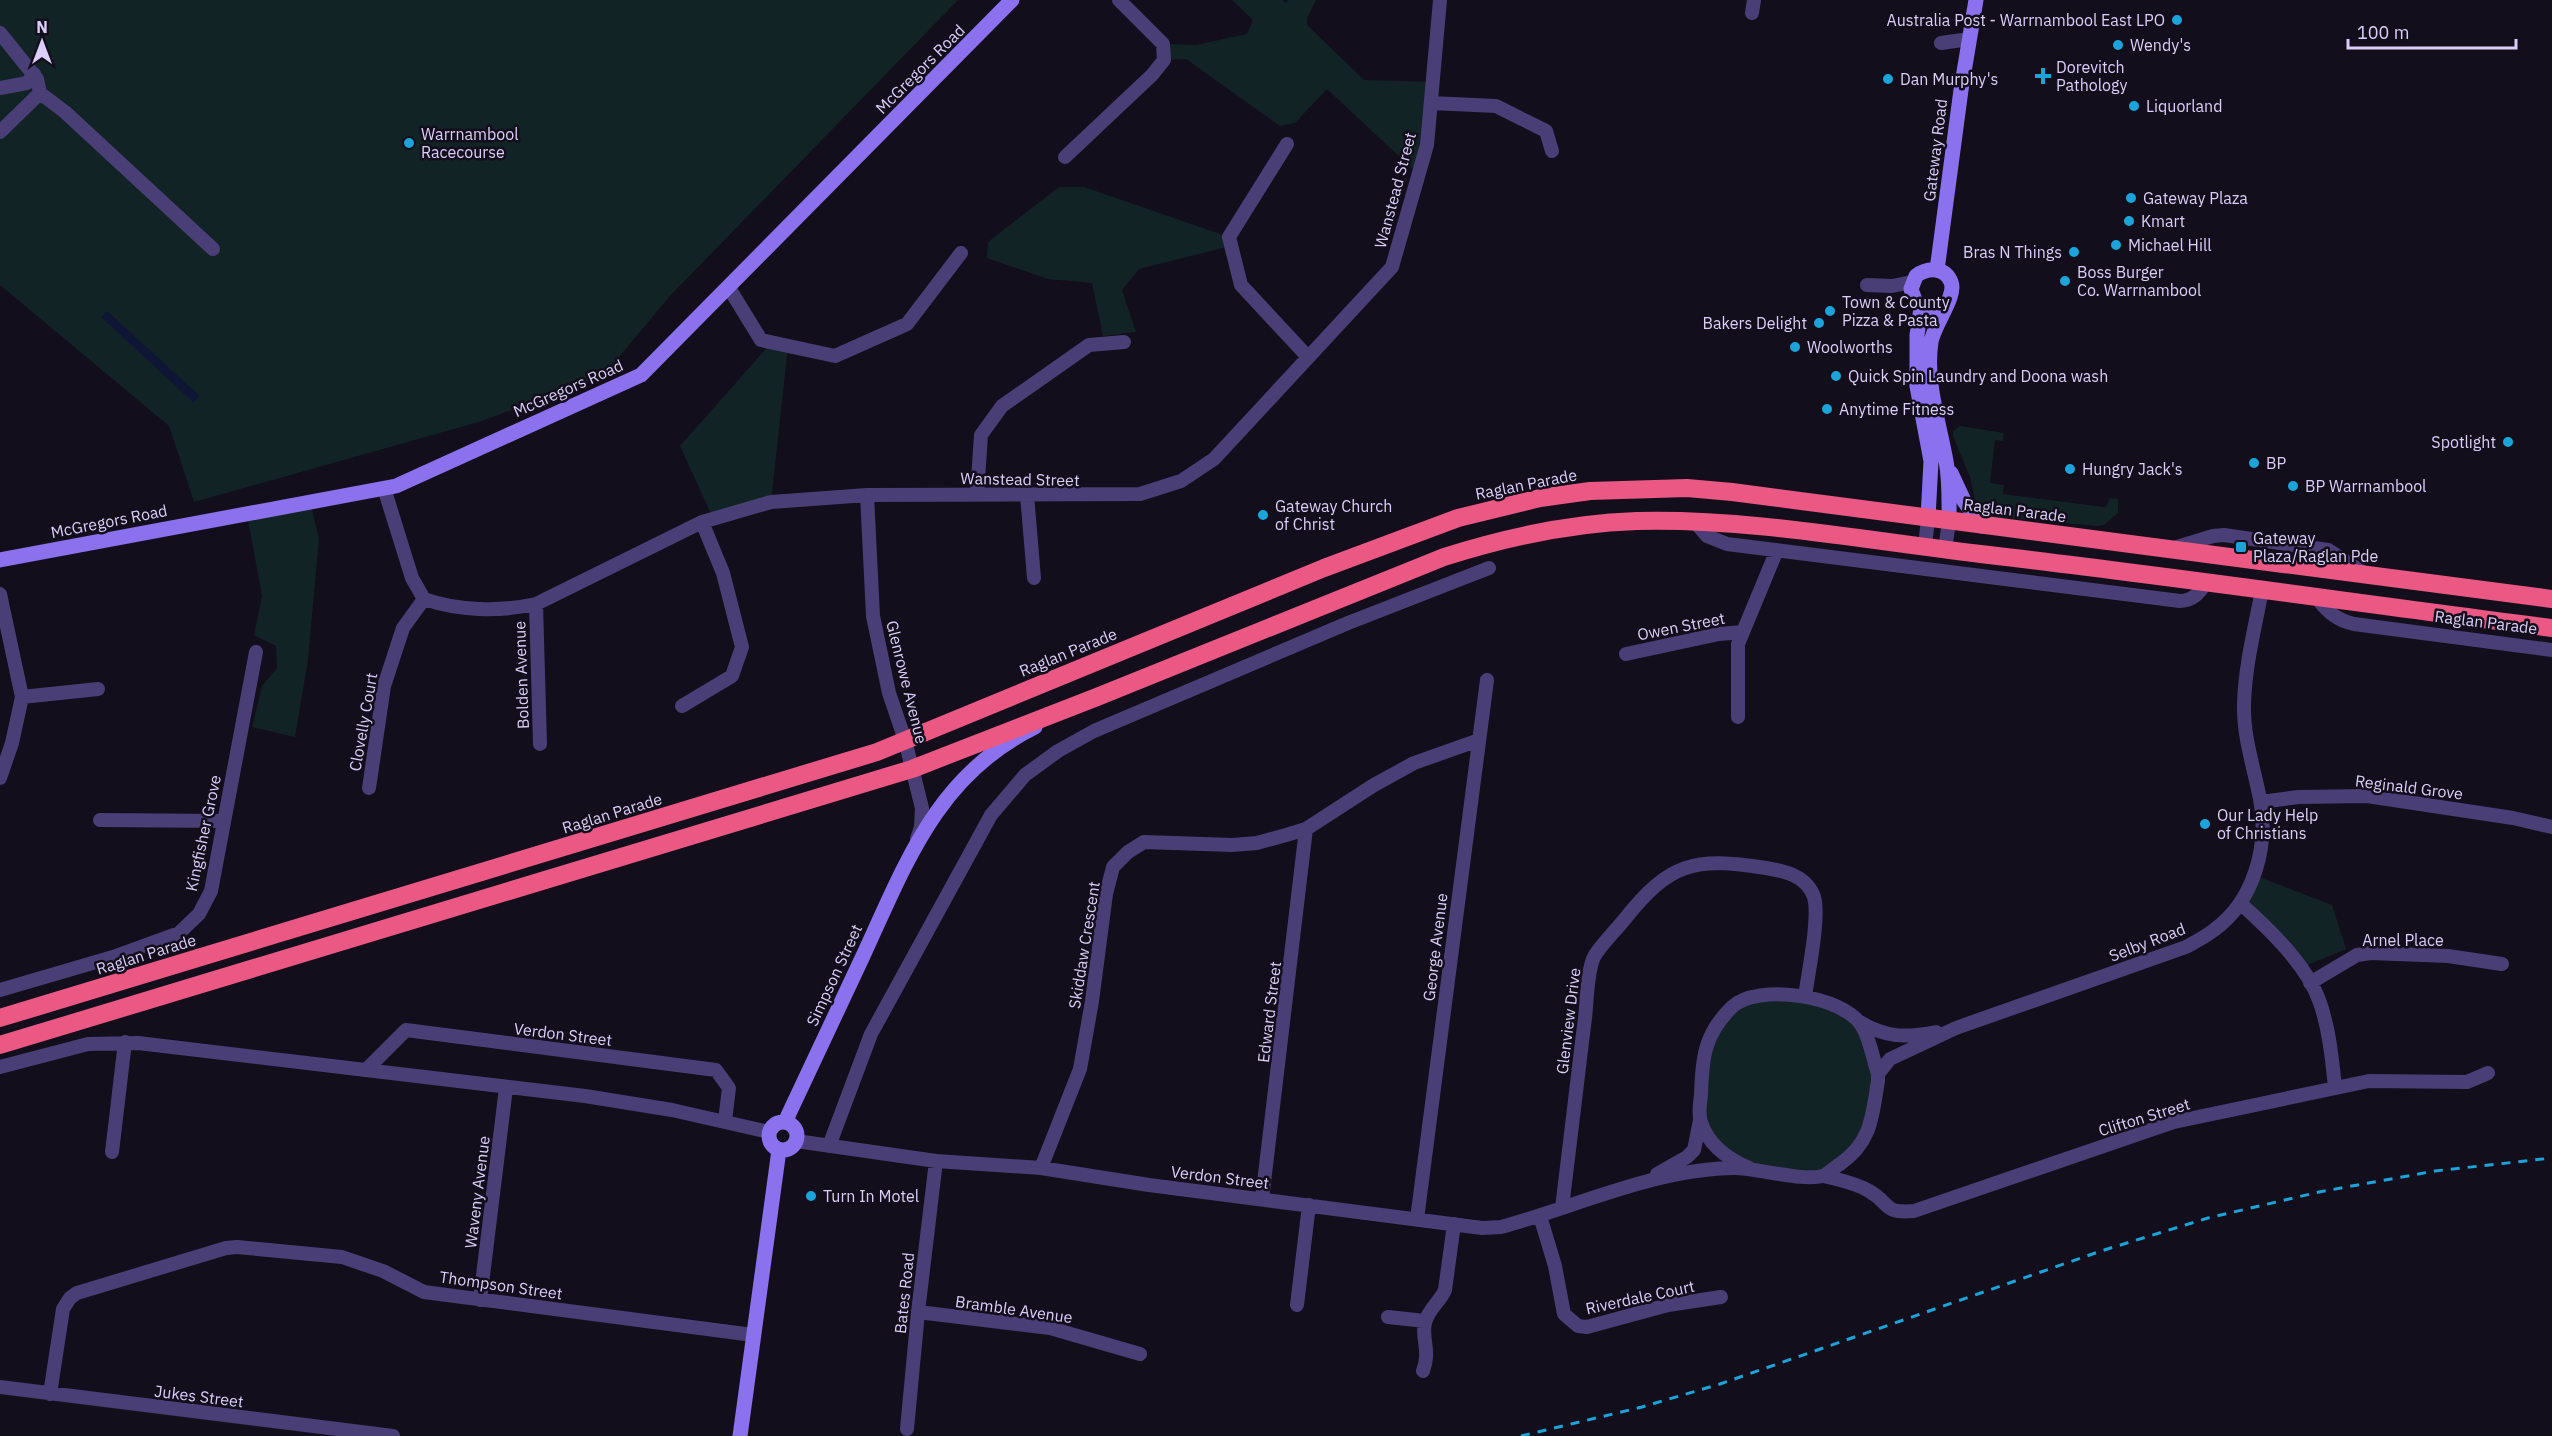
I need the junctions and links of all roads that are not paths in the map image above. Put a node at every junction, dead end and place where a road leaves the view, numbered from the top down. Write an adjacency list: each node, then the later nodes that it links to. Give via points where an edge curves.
1 (1012, 0): 20 (street, McGregors Road)
2 (1119, 0): 15 (street, via 1163,44 1164,60)
3 (1440, 0): 11 (street, Wanstead Street)
4 (1976, 0): 6 (street, Gateway Road)
5 (0, 33): 8 (street)
6 (1969, 39): 7 (street, Gateway Road); 7 (street, via 1941,43)
7 (1966, 55): 18 (street, Gateway Road)
8 (34, 74): 9 (street, via 27,82); 10 (street)
9 (0, 88)
10 (40, 93): 12 (street); 16 (street)
11 (1431, 103): 14 (street, via 1496,106 1546,131); 24 (street, Wanstead Street, via 1427,146 1392,267)
12 (0, 132)
13 (1287, 144): 24 (street, via 1229,237 1240,285)
14 (1552, 151)
15 (1065, 158)
16 (213, 249)
17 (961, 253): 20 (street, via 907,324 835,356 761,340)
18 (1937, 270): 21 (street, via 1922,271); 22 (street, via 1948,276 1953,287)
19 (1867, 285): 21 (street, via 1892,286)
20 (729, 288): 26 (street, McGregors Road, via 641,375)
21 (1915, 295): 22 (street, via 1929,311); 30 (street, via 1917,386 1931,461)
22 (1945, 306): 25 (street, via 1936,322 1931,362 1932,397)
23 (1124, 342): 27 (street, via 1089,345 1002,406 981,435)
24 (1307, 356): 29 (street, Wanstead Street, via 1214,459 1181,481 1140,494)
25 (1946, 462): 31 (street); 34 (street)
26 (384, 488): 38 (street, McGregors Road); 46 (street, via 412,578)
27 (977, 494): 28 (street, Wanstead Street); 29 (street, Wanstead Street)
28 (867, 495): 32 (street, Wanstead Street, via 771,502); 62 (street, Glenrowe Avenue, via 873,616 889,693)
29 (1027, 495): 41 (street)
30 (1928, 518): 31 (highway, Raglan Parade); 35 (street); 39 (highway, Raglan Parade, via 1687,488 1590,491 1480,512)
31 (1949, 521): 34 (highway, Raglan Parade); 37 (street)
32 (702, 522): 49 (street, Wanstead Street); 60 (street, via 723,573 742,647 732,676)
33 (1695, 522): 35 (highway, Raglan Parade); 36 (street, via 1718,542); 47 (highway, Raglan Parade, via 1636,521 1532,533 1444,557)
34 (1982, 526): 48 (highway, Raglan Parade)
35 (1925, 548): 37 (highway, Raglan Parade)
36 (1777, 550): 42 (street, via 2180,601 2196,597); 52 (street)
37 (1945, 550): 42 (highway, Raglan Parade)
38 (0, 560)
39 (1324, 568): 47 (highway); 62 (highway, Raglan Parade)
40 (1489, 568): 50 (street)
41 (1034, 578)
42 (2206, 583): 43 (highway, Raglan Parade)
43 (2262, 590): 45 (highway, Raglan Parade); 68 (street, Selby Road, via 2244,705)
44 (0, 594): 58 (street)
45 (2317, 598): 51 (highway, Raglan Parade); 53 (street, Raglan Parade, via 2325,610 2354,624)
46 (424, 599): 49 (street, Wanstead Street, via 446,607 510,609); 67 (street, Clovelly Court, via 403,628 384,686)
47 (1337, 599): 50 (street); 59 (highway, Raglan Parade)
48 (2552, 599)
49 (536, 604): 64 (street, Bolden Avenue)
50 (1348, 623): 95 (street, via 1094,731 1024,775 991,815 871,1034)
51 (2552, 628)
52 (1743, 632): 55 (street, Owen Street); 61 (street, via 1737,657)
53 (2552, 650)
54 (256, 652): 70 (street, Kingfisher Grove)
55 (1626, 654)
56 (1487, 680): 63 (street, George Avenue)
57 (98, 689): 58 (street)
58 (22, 697): 66 (street)
59 (1097, 697): 65 (highway, Raglan Parade); 73 (street, Simpson Street, via 1031,729 966,775)
60 (682, 706)
61 (1737, 717)
62 (905, 740): 65 (street, Glenrowe Avenue); 79 (highway, Raglan Parade, via 810,774)
63 (1479, 740): 72 (street, Skiddaw Crescent, via 1397,771); 107 (street, George Avenue)
64 (540, 744)
65 (912, 769): 73 (street, Simpson Street, via 922,808); 83 (highway, Raglan Parade)
66 (0, 778)
67 (369, 788)
68 (2260, 802): 71 (street, Reginald Grove, via 2367,796); 74 (street, Selby Road, via 2263,829 2258,860 2251,885)
69 (100, 820): 70 (street)
70 (224, 821): 77 (street, Kingfisher Grove, via 211,891 200,914 179,933)
71 (2552, 827)
72 (1306, 829): 99 (street, Skiddaw Crescent, via 1257,843 1144,842 1113,867 1080,1069); 103 (street, Edward Street)
73 (915, 843): 92 (street, Simpson Street)
74 (2240, 903): 76 (street, via 2276,935); 81 (street, Selby Road, via 2215,929 2186,947)
75 (2502, 964): 76 (street, Arnel Place, via 2458,957 2371,953 2357,955)
76 (2310, 983): 88 (street, via 2319,999)
77 (0, 990)
78 (1805, 997): 80 (street, via 1836,1005); 90 (street, via 1766,993 1733,1006 1713,1031 1702,1059); 105 (street, Glenview Drive, via 1815,914 1814,898 1800,879 1789,872 1712,862 1673,872 1652,888 1594,956)
79 (0, 1018)
80 (1855, 1020): 81 (street, Selby Road, via 1893,1036 1917,1036); 87 (street, via 1862,1025)
81 (1956, 1028): 87 (street, Selby Road, via 1890,1059)
82 (125, 1042): 84 (street, via 88,1044); 85 (street); 97 (street)
83 (0, 1045)
84 (0, 1067)
85 (366, 1070): 89 (street); 91 (street, Verdon Street, via 406,1030 716,1070 729,1088)
86 (2488, 1073): 88 (street, Clifton Street, via 2467,1082 2369,1080)
87 (1878, 1074): 101 (street, via 1872,1117 1862,1145)
88 (2335, 1087): 101 (street, Clifton Street, via 2174,1122 1914,1211 1886,1208 1871,1191)
89 (506, 1088): 91 (street, via 596,1098); 110 (street, Waveny Avenue)
90 (1700, 1120): 100 (street, via 1729,1160); 102 (street, Verdon Street, via 1694,1150 1687,1157)
91 (725, 1121): 93 (street)
92 (785, 1122): 93 (street, via 776,1123); 94 (street, via 795,1128)
93 (769, 1132): 96 (street, via 772,1145)
94 (796, 1141): 95 (street, Verdon Street); 96 (street, via 789,1149)
95 (829, 1146): 98 (street, Verdon Street)
96 (779, 1150): 115 (street)
97 (112, 1152)
98 (936, 1161): 99 (street, Verdon Street); 112 (street, Bates Road)
99 (1041, 1168): 103 (street, Verdon Street)
100 (1749, 1168): 101 (street, via 1776,1174); 102 (street, Verdon Street, via 1701,1170)
101 (1824, 1176)
102 (1634, 1186): 105 (street, Verdon Street)
103 (1262, 1199): 104 (street, Verdon Street)
104 (1309, 1205): 107 (street, Verdon Street); 111 (street)
105 (1562, 1208): 106 (street, Verdon Street)
106 (1540, 1215): 108 (street, Verdon Street, via 1501,1227); 109 (street, Riverdale Court, via 1555,1266 1561,1305 1570,1322 1578,1326)
107 (1417, 1219): 108 (street, Verdon Street)
108 (1454, 1224): 114 (street, via 1445,1290)
109 (1721, 1297)
110 (480, 1300): 115 (street, Thompson Street); 119 (street, Thompson Street, via 424,1292 383,1271 342,1257 226,1248 76,1293 63,1309)
111 (1298, 1305)
112 (918, 1312): 116 (street, Bramble Avenue, via 1050,1328); 120 (street, Bates Road)
113 (1388, 1317): 114 (street)
114 (1425, 1321): 117 (street, via 1428,1360)
115 (753, 1335): 122 (street)
116 (1140, 1354)
117 (1424, 1371)
118 (0, 1388): 119 (street, Jukes Street)
119 (50, 1394): 121 (street, Jukes Street)
120 (907, 1429)
121 (393, 1436)
122 (740, 1436)

